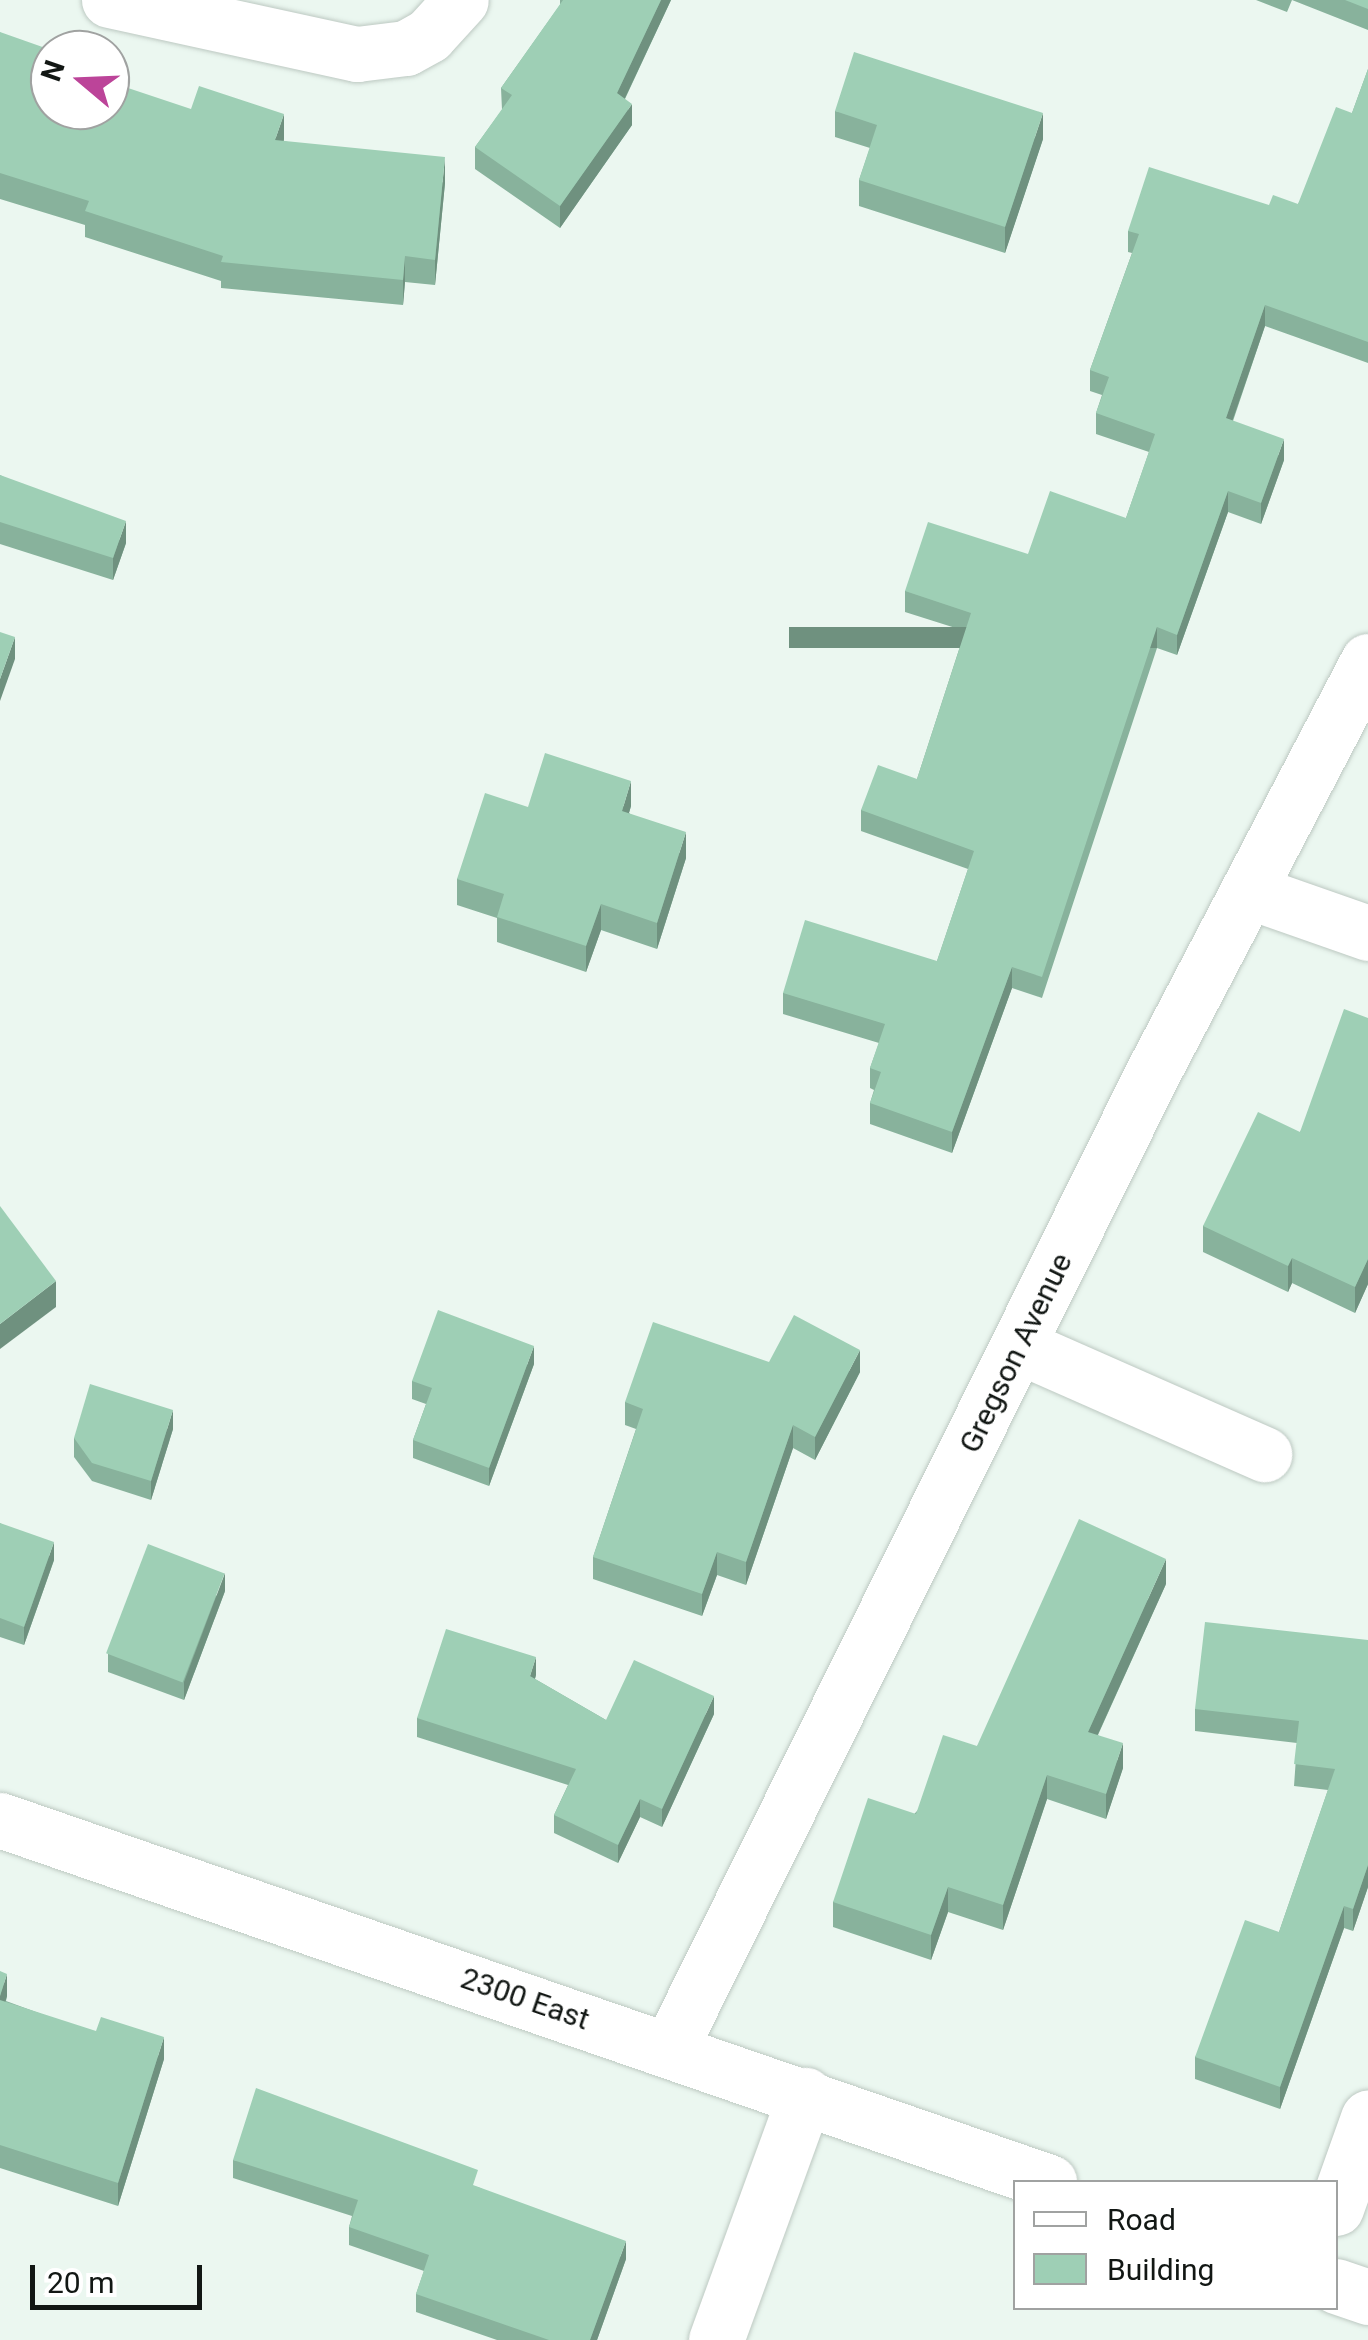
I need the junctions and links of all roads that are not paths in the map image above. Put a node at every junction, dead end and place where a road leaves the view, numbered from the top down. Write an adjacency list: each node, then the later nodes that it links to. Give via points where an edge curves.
1 (109, 0): 2 (street, via 357,54 406,48 429,35)
2 (461, 0)
3 (1368, 661): 4 (street, Gregson Avenue)
4 (1251, 892): 5 (street); 6 (street, Gregson Avenue, via 1152,1074)
5 (1368, 933)
6 (1021, 1347): 7 (street); 9 (street, Gregson Avenue)
7 (1264, 1454)
8 (0, 1820): 9 (street, 2300 East)
9 (670, 2048): 10 (street, 2300 East)
10 (805, 2095): 12 (street, 2300 East); 16 (street)
11 (1368, 2118): 13 (street)
12 (1043, 2180)
13 (1338, 2202)
14 (1338, 2287): 15 (street)
15 (1368, 2297)
16 (716, 2340)

